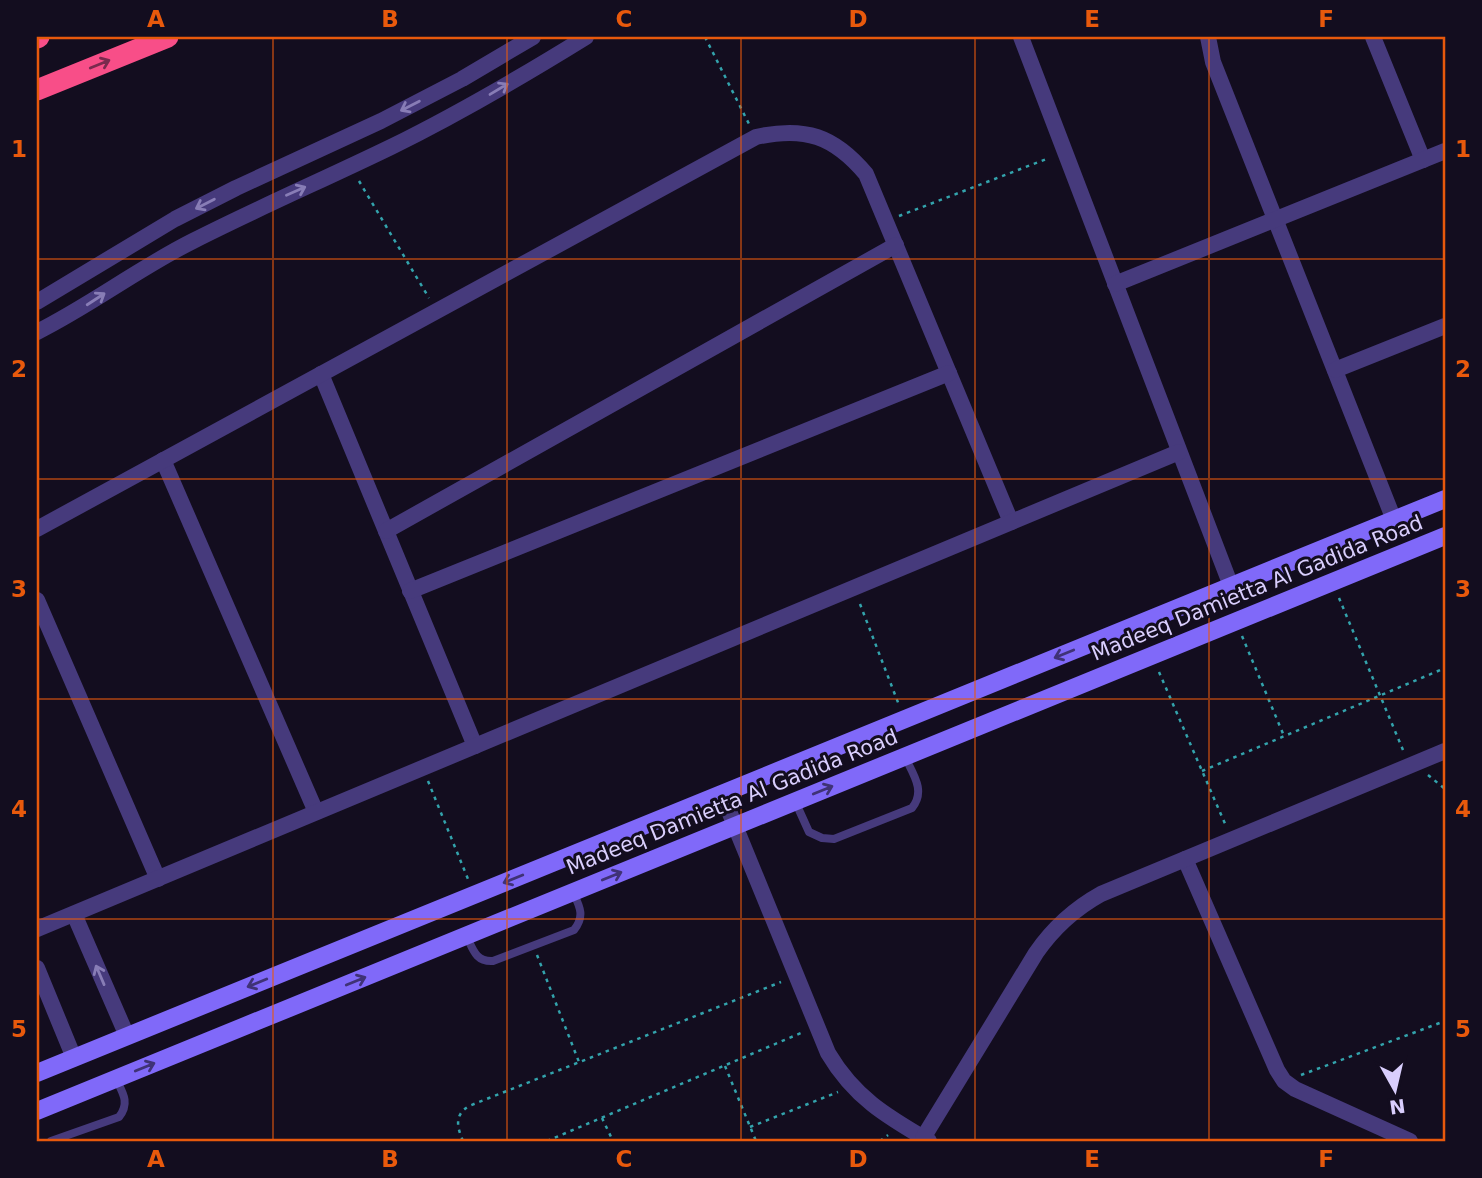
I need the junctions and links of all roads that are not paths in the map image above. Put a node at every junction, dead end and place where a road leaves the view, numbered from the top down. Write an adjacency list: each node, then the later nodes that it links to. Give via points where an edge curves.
1 (168, 37): 7 (highway, one-way to 1)
2 (534, 37): 13 (street, one-way to 13, via 381,121 176,219)
3 (586, 37): 15 (street, one-way to 3, via 189,243 476,103)
4 (1021, 37): 12 (street)
5 (1208, 37): 10 (street, via 1213,62)
6 (1373, 37): 9 (street)
7 (37, 90)
8 (1445, 151): 9 (street)
9 (1423, 160): 10 (street)
10 (1275, 219): 12 (street); 16 (street)
11 (896, 245): 17 (street); 18 (street, via 866,174 850,155 830,141 806,133 756,137); 25 (street)
12 (1115, 284): 19 (street)
13 (37, 302)
14 (1445, 326): 16 (street)
15 (37, 332)
16 (1335, 370): 22 (street)
17 (949, 373): 23 (street); 28 (street)
18 (321, 374): 20 (street); 25 (street)
19 (1179, 452): 23 (street); 27 (street)
20 (163, 460): 24 (street); 35 (street)
21 (1445, 499): 22 (street, Madeeq Damietta Al Gadida Road)
22 (1394, 520): 27 (street, Madeeq Damietta Al Gadida Road)
23 (1011, 522): 30 (street)
24 (37, 529)
25 (386, 531): 28 (street)
26 (1445, 536): 32 (street, Madeeq Damietta Al Gadida Road)
27 (1231, 586): 33 (street, Madeeq Damietta Al Gadida Road, one-way to 33)
28 (410, 591): 30 (street)
29 (37, 600): 38 (street)
30 (475, 746): 35 (street)
31 (1445, 751): 37 (street)
32 (905, 757): 34 (street, Madeeq Damietta Al Gadida Road, one-way to 32); 34 (lane, via 919,787 912,808 828,839 809,832)
33 (722, 794): 36 (street); 44 (street, Madeeq Damietta Al Gadida Road, one-way to 44)
34 (795, 801): 36 (street, Madeeq Damietta Al Gadida Road)
35 (316, 812): 38 (street)
36 (735, 826): 39 (street, Madeeq Damietta Al Gadida Road, one-way to 36); 49 (street, via 828,1053 852,1087 882,1113)
37 (1185, 859): 49 (street, via 1101,894 1054,929); 51 (street, via 1284,1081)
38 (158, 879): 40 (street)
39 (573, 892): 42 (street, Madeeq Damietta Al Gadida Road); 42 (lane, via 581,908 574,930 487,961 476,956)
40 (74, 914): 41 (street); 44 (street, one-way to 40)
41 (37, 929)
42 (466, 936): 47 (street, Madeeq Damietta Al Gadida Road, one-way to 42)
43 (37, 968): 45 (street)
44 (127, 1037): 45 (street, Madeeq Damietta Al Gadida Road)
45 (74, 1058): 46 (street, Madeeq Damietta Al Gadida Road)
46 (37, 1073)
47 (116, 1079): 48 (street, Madeeq Damietta Al Gadida Road); 50 (lane, via 126,1097 119,1117)
48 (37, 1111)
49 (926, 1139)
50 (51, 1141)
51 (1410, 1141)

